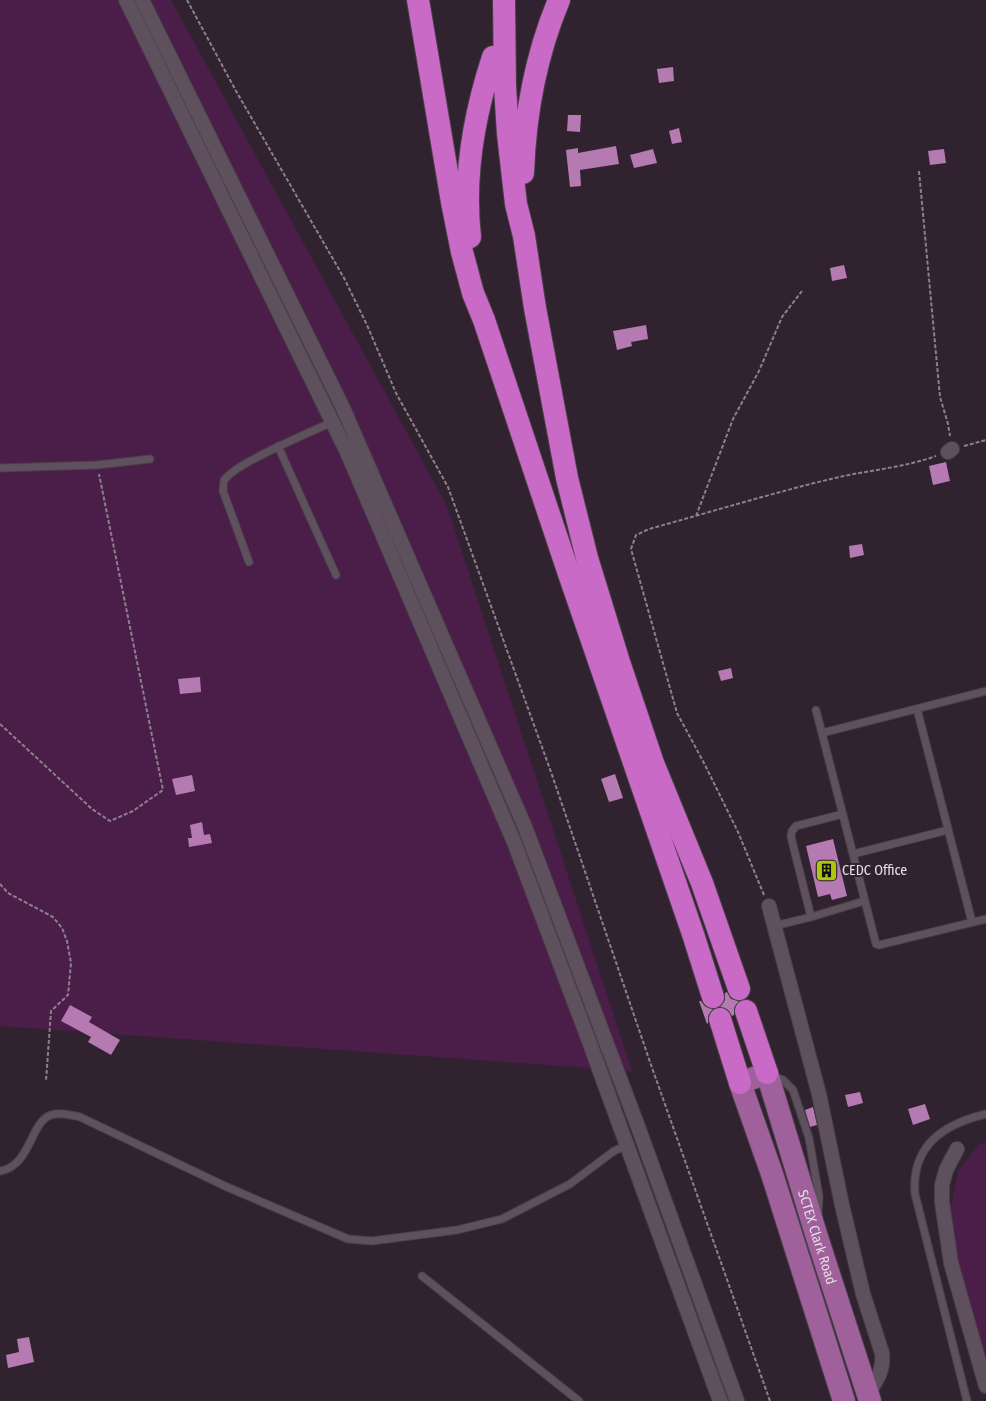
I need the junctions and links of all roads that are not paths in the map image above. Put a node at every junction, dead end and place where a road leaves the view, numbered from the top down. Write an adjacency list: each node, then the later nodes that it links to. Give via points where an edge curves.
1 (126, 0): 9 (street)
2 (142, 0): 18 (street, via 343,408)
3 (418, 0): 8 (highway, via 456,224 473,293)
4 (504, 0): 7 (highway, via 508,134 516,204)
5 (559, 0): 7 (highway, via 540,57 527,116 523,182)
6 (493, 57): 8 (highway, via 476,118 469,179 470,232)
7 (524, 236): 30 (highway, via 568,484 587,558 653,763 702,883)
8 (484, 320): 31 (highway)
9 (333, 422): 10 (lane); 20 (street)
10 (278, 446): 13 (lane, via 231,472 224,480 223,491); 14 (lane)
11 (150, 459): 12 (lane, via 97,465)
12 (0, 468)
13 (250, 562)
14 (336, 575)
15 (986, 691): 16 (lane)
16 (917, 709): 19 (lane); 22 (lane)
17 (816, 710): 19 (lane)
18 (483, 729): 20 (lane); 45 (street, via 542,868)
19 (822, 733): 21 (lane)
20 (468, 736): 37 (street, via 527,876)
21 (843, 814): 23 (lane); 26 (lane, via 796,826 792,832 791,837)
22 (948, 830): 23 (lane); 28 (lane)
23 (853, 854): 24 (lane)
24 (864, 901): 26 (lane); 28 (lane, via 875,942 879,945)
25 (769, 906): 29 (street)
26 (811, 917): 29 (lane)
27 (986, 919): 28 (lane)
28 (972, 922)
29 (774, 926): 42 (street, via 820,1094 863,1294 882,1353 881,1372)
30 (738, 989)
31 (713, 997)
32 (746, 1011): 34 (highway)
33 (720, 1020): 35 (highway)
34 (767, 1073): 35 (main road); 42 (main road, SCTEX Clark Road)
35 (740, 1083): 46 (main road, SCTEX Clark Road)
36 (986, 1114): 47 (lane, via 945,1129 928,1145 915,1175 916,1194)
37 (627, 1146): 39 (lane, via 614,1151 570,1184 502,1219 457,1230 372,1241 348,1239 227,1187 80,1117 61,1113 50,1115 43,1121 18,1162); 44 (street)
38 (957, 1149): 41 (street, via 946,1170 942,1185 942,1202 951,1264)
39 (0, 1171)
40 (422, 1276): 43 (lane)
41 (986, 1386)
42 (869, 1398)
43 (579, 1401)
44 (720, 1401)
45 (737, 1401)
46 (844, 1401)
47 (967, 1401)

